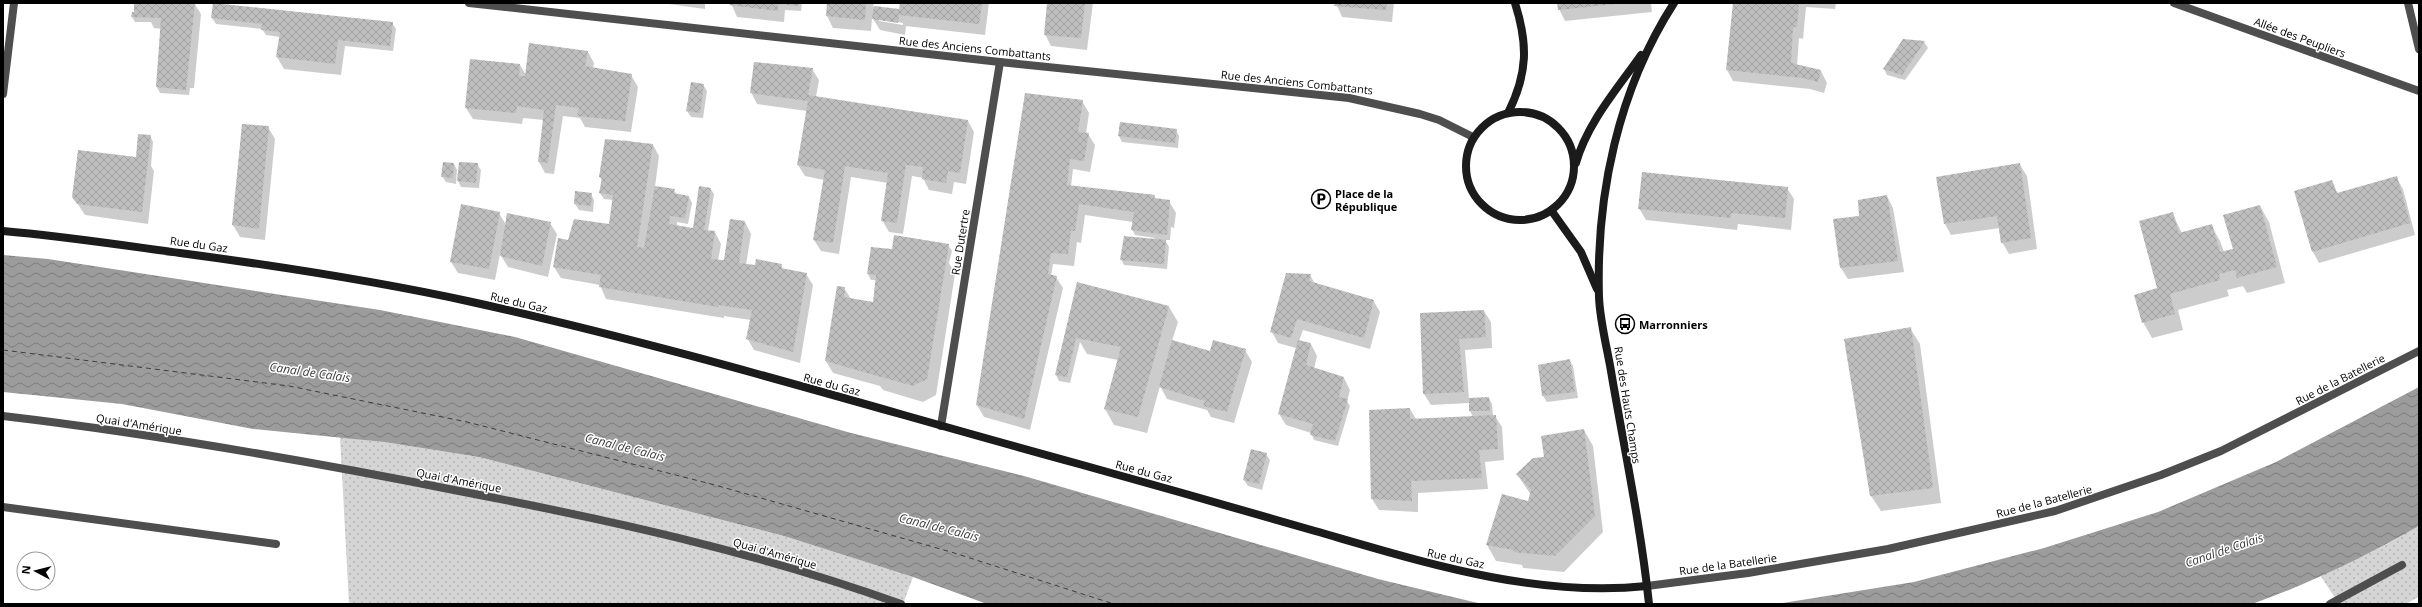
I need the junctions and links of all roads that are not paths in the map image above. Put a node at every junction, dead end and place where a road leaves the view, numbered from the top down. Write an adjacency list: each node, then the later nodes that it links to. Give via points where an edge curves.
1 (14, 3): 11 (street)
2 (468, 3): 9 (street, Rue des Anciens Combattants)
3 (1515, 3): 12 (street, via 1523,28 1524,58 1518,91)
4 (1674, 3): 7 (street, Rue des Hauts Champs)
5 (2174, 3): 10 (street, Allée des Peupliers)
6 (2408, 3): 8 (street)
7 (1650, 43): 14 (street, Rue des Hauts Champs, via 1592,126); 17 (street, Rue des Hauts Champs, via 1626,102 1609,163 1602,221)
8 (2419, 49)
9 (1000, 62): 13 (street, Rue des Anciens Combattants, via 1349,98 1400,107 1439,120); 20 (street, Rue Dutertre)
10 (2419, 91)
11 (3, 94)
12 (1508, 113): 13 (street, via 1488,122); 14 (street, via 1535,113 1554,124 1568,141)
13 (1473, 137): 15 (street, via 1467,154 1466,171 1474,196 1483,205 1501,217 1518,220 1535,218)
14 (1574, 167): 15 (street, via 1568,192)
15 (1551, 210): 17 (street, via 1588,263)
16 (3, 231): 20 (street, Rue du Gaz, via 287,268 470,302 634,341)
17 (1599, 298): 24 (street, Rue des Hauts Champs)
18 (2419, 351): 24 (street, Rue de la Batellerie, via 2221,451 2161,475 2055,511 1888,549 1748,573)
19 (3, 416): 25 (street, Quai d'Amérique, via 77,425 311,462 590,517 796,569)
20 (941, 426): 24 (street, Rue du Gaz, via 1421,561 1476,574 1598,590)
21 (3, 507): 22 (street)
22 (276, 544)
23 (2402, 564): 27 (street)
24 (1648, 586): 26 (street, Rue des Hauts Champs)
25 (901, 604)
26 (1649, 604)
27 (2330, 604)

